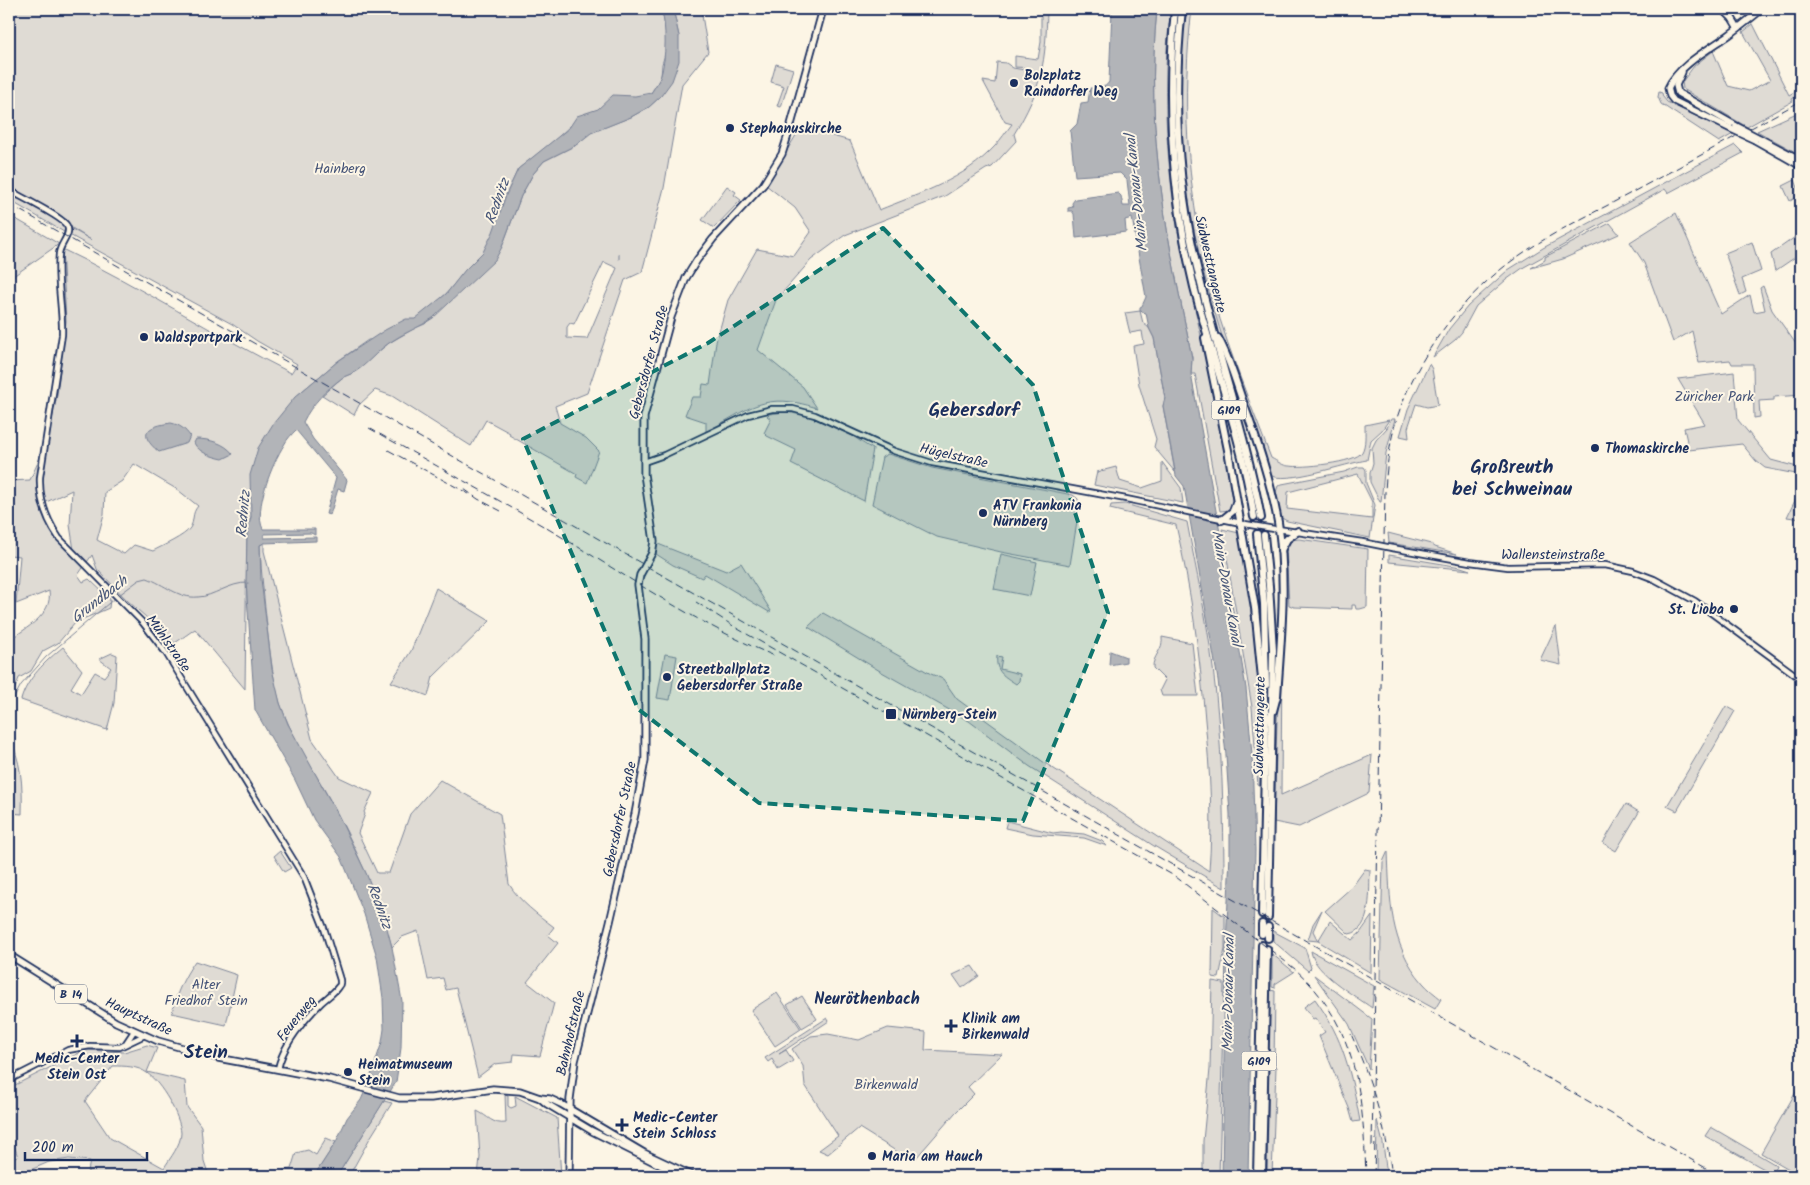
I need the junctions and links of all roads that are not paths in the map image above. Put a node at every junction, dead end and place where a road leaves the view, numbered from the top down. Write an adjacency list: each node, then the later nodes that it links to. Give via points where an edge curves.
1 (823, 9): 15 (main road, Gebersdorfer Straße, via 789,132 776,165 752,198 707,247 692,267 679,294 644,417)
2 (1175, 9): 13 (highway, Südwesttangente / G109, via 1171,75 1173,156 1185,245)
3 (1182, 9): 14 (highway, Südwesttangente / G109, via 1176,97 1179,156 1194,253)
4 (1723, 9): 6 (main road)
5 (1762, 9): 6 (main road)
6 (1738, 28): 7 (main road, via 1694,58)
7 (1683, 70): 8 (main road, via 1676,85 1677,91); 8 (main road, via 1668,88 1674,101)
8 (1734, 127): 9 (main road, bridge)
9 (1757, 139): 10 (main road); 11 (main road)
10 (1801, 160)
11 (1801, 166)
12 (9, 190): 29 (street, Mühlstraße, via 67,224 68,233 59,252 58,273 62,335 40,477 41,498 50,526 143,623 166,653 304,877 324,928)
13 (1199, 304): 14 (highway, Südwesttangente / G109, via 1258,518 1245,443); 16 (highway)
14 (1213, 328): 19 (highway, via 1223,347 1257,443 1269,483)
15 (644, 462): 17 (street, Hügelstraße, via 745,416 766,410 794,409 820,417 894,451 932,463); 28 (main road, Gebersdorfer Straße, via 654,541 638,585 645,640 644,760)
16 (1236, 502): 17 (highway); 18 (highway)
17 (1226, 519): 18 (street, Hügelstraße)
18 (1243, 524): 19 (street, Hügelstraße, bridge); 24 (highway, via 1258,628)
19 (1276, 529): 20 (street, Wallensteinstraße); 21 (highway)
20 (1298, 532): 21 (highway, via 1285,542); 22 (street, Wallensteinstraße, bridge, via 1508,567 1604,565 1633,571 1688,597)
21 (1281, 551): 23 (highway, via 1282,627)
22 (1801, 679)
23 (1273, 711): 24 (highway, Südwesttangente, via 1271,604 1260,535); 24 (highway, Südwesttangente, via 1265,916)
24 (1266, 719)
25 (1265, 926): 26 (highway)
26 (1265, 936)
27 (9, 955): 30 (main road, Hauptstraße / B 14)
28 (600, 963): 36 (main road, Bahnhofstraße, via 575,1062)
29 (340, 986): 33 (street, Feuerweg, via 296,1032 283,1052)
30 (134, 1031): 31 (main road, Hauptstraße / B 14); 32 (street)
31 (145, 1035): 32 (street); 33 (main road, Hauptstraße / B 14, via 218,1058)
32 (123, 1046): 34 (street, via 74,1049)
33 (278, 1069): 35 (main road, Hauptstraße / B 14, via 402,1098 502,1089 520,1090)
34 (9, 1080)
35 (540, 1098): 36 (main road, B 14, via 550,1099); 37 (main road, B 14)
36 (570, 1110): 37 (main road, Bahnhofstraße); 40 (main road, B 14, via 644,1153)
37 (570, 1118): 38 (main road, Bahnhofstraße); 39 (main road, B 14)
38 (569, 1176)
39 (682, 1176)
40 (693, 1176)
41 (1257, 1176): 42 (highway, G109, via 1264,947)
42 (1262, 1176)

